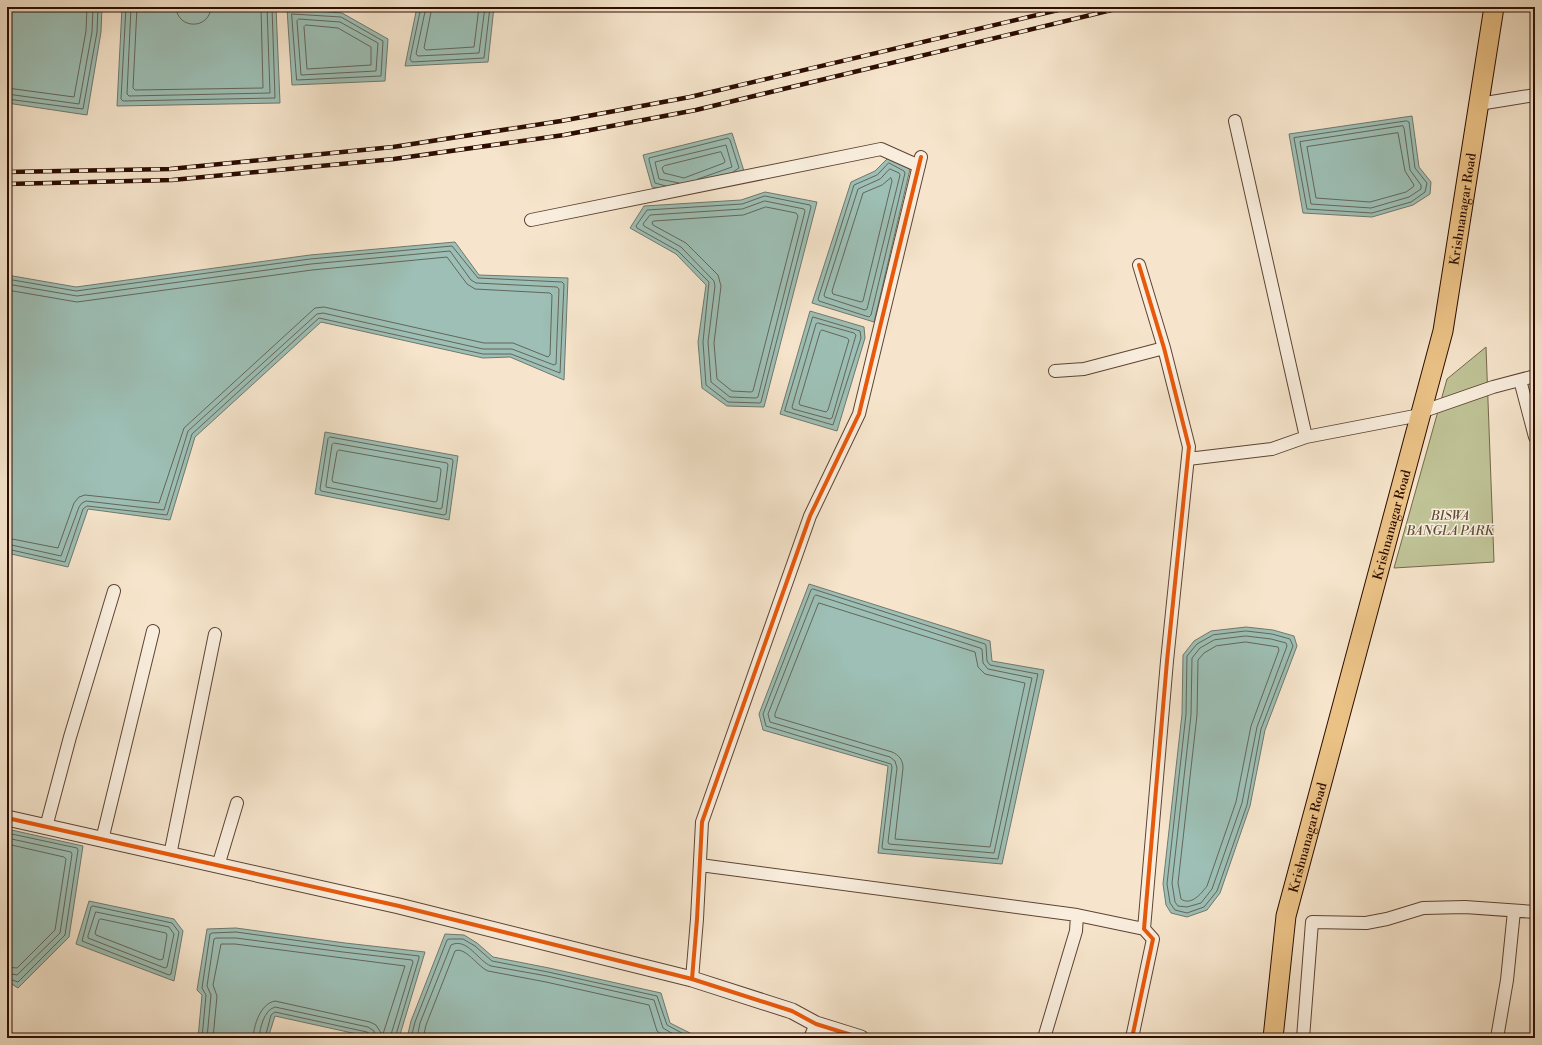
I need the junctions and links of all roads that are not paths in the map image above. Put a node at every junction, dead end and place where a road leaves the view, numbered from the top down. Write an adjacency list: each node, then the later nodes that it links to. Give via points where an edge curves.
1 (1494, 7): 3 (main road, Krishnanagar Road)
2 (1535, 95): 3 (street)
3 (1479, 104): 11 (main road, Krishnanagar Road, via 1442,331)
4 (1235, 121): 12 (street)
5 (531, 220): 23 (street, via 881,149 920,161 859,414 810,516 722,763 702,822)
6 (1139, 265): 7 (street)
7 (1164, 348): 8 (street, via 1084,369); 14 (street, via 1189,447)
8 (1055, 371)
9 (1535, 376): 10 (street)
10 (1520, 380): 11 (street); 13 (street)
11 (1421, 412): 12 (street, via 1420,415); 35 (main road, Krishnanagar Road, via 1286,916)
12 (1306, 437): 14 (street, via 1272,449)
13 (1535, 437)
14 (1188, 459): 28 (street, via 1167,661)
15 (114, 591): 20 (street)
16 (153, 631): 21 (street)
17 (215, 634): 22 (street)
18 (237, 802): 24 (street)
19 (7, 818): 20 (street)
20 (46, 827): 21 (street)
21 (102, 840): 22 (street)
22 (170, 855): 24 (street)
23 (700, 865): 27 (street); 29 (street)
24 (218, 866): 29 (street, via 399,906)
25 (1514, 911): 26 (street); 36 (street, via 1465,907 1423,908 1366,923 1312,922); 37 (street, via 1507,980)
26 (1535, 912)
27 (1077, 915): 28 (street); 33 (street, via 1076,931)
28 (1144, 929): 34 (street, via 1153,939)
29 (692, 979): 30 (street, via 792,1011)
30 (816, 1024): 31 (street); 32 (street)
31 (810, 1038)
32 (861, 1038)
33 (1044, 1038)
34 (1132, 1038)
35 (1273, 1038)
36 (1304, 1038)
37 (1497, 1038)

